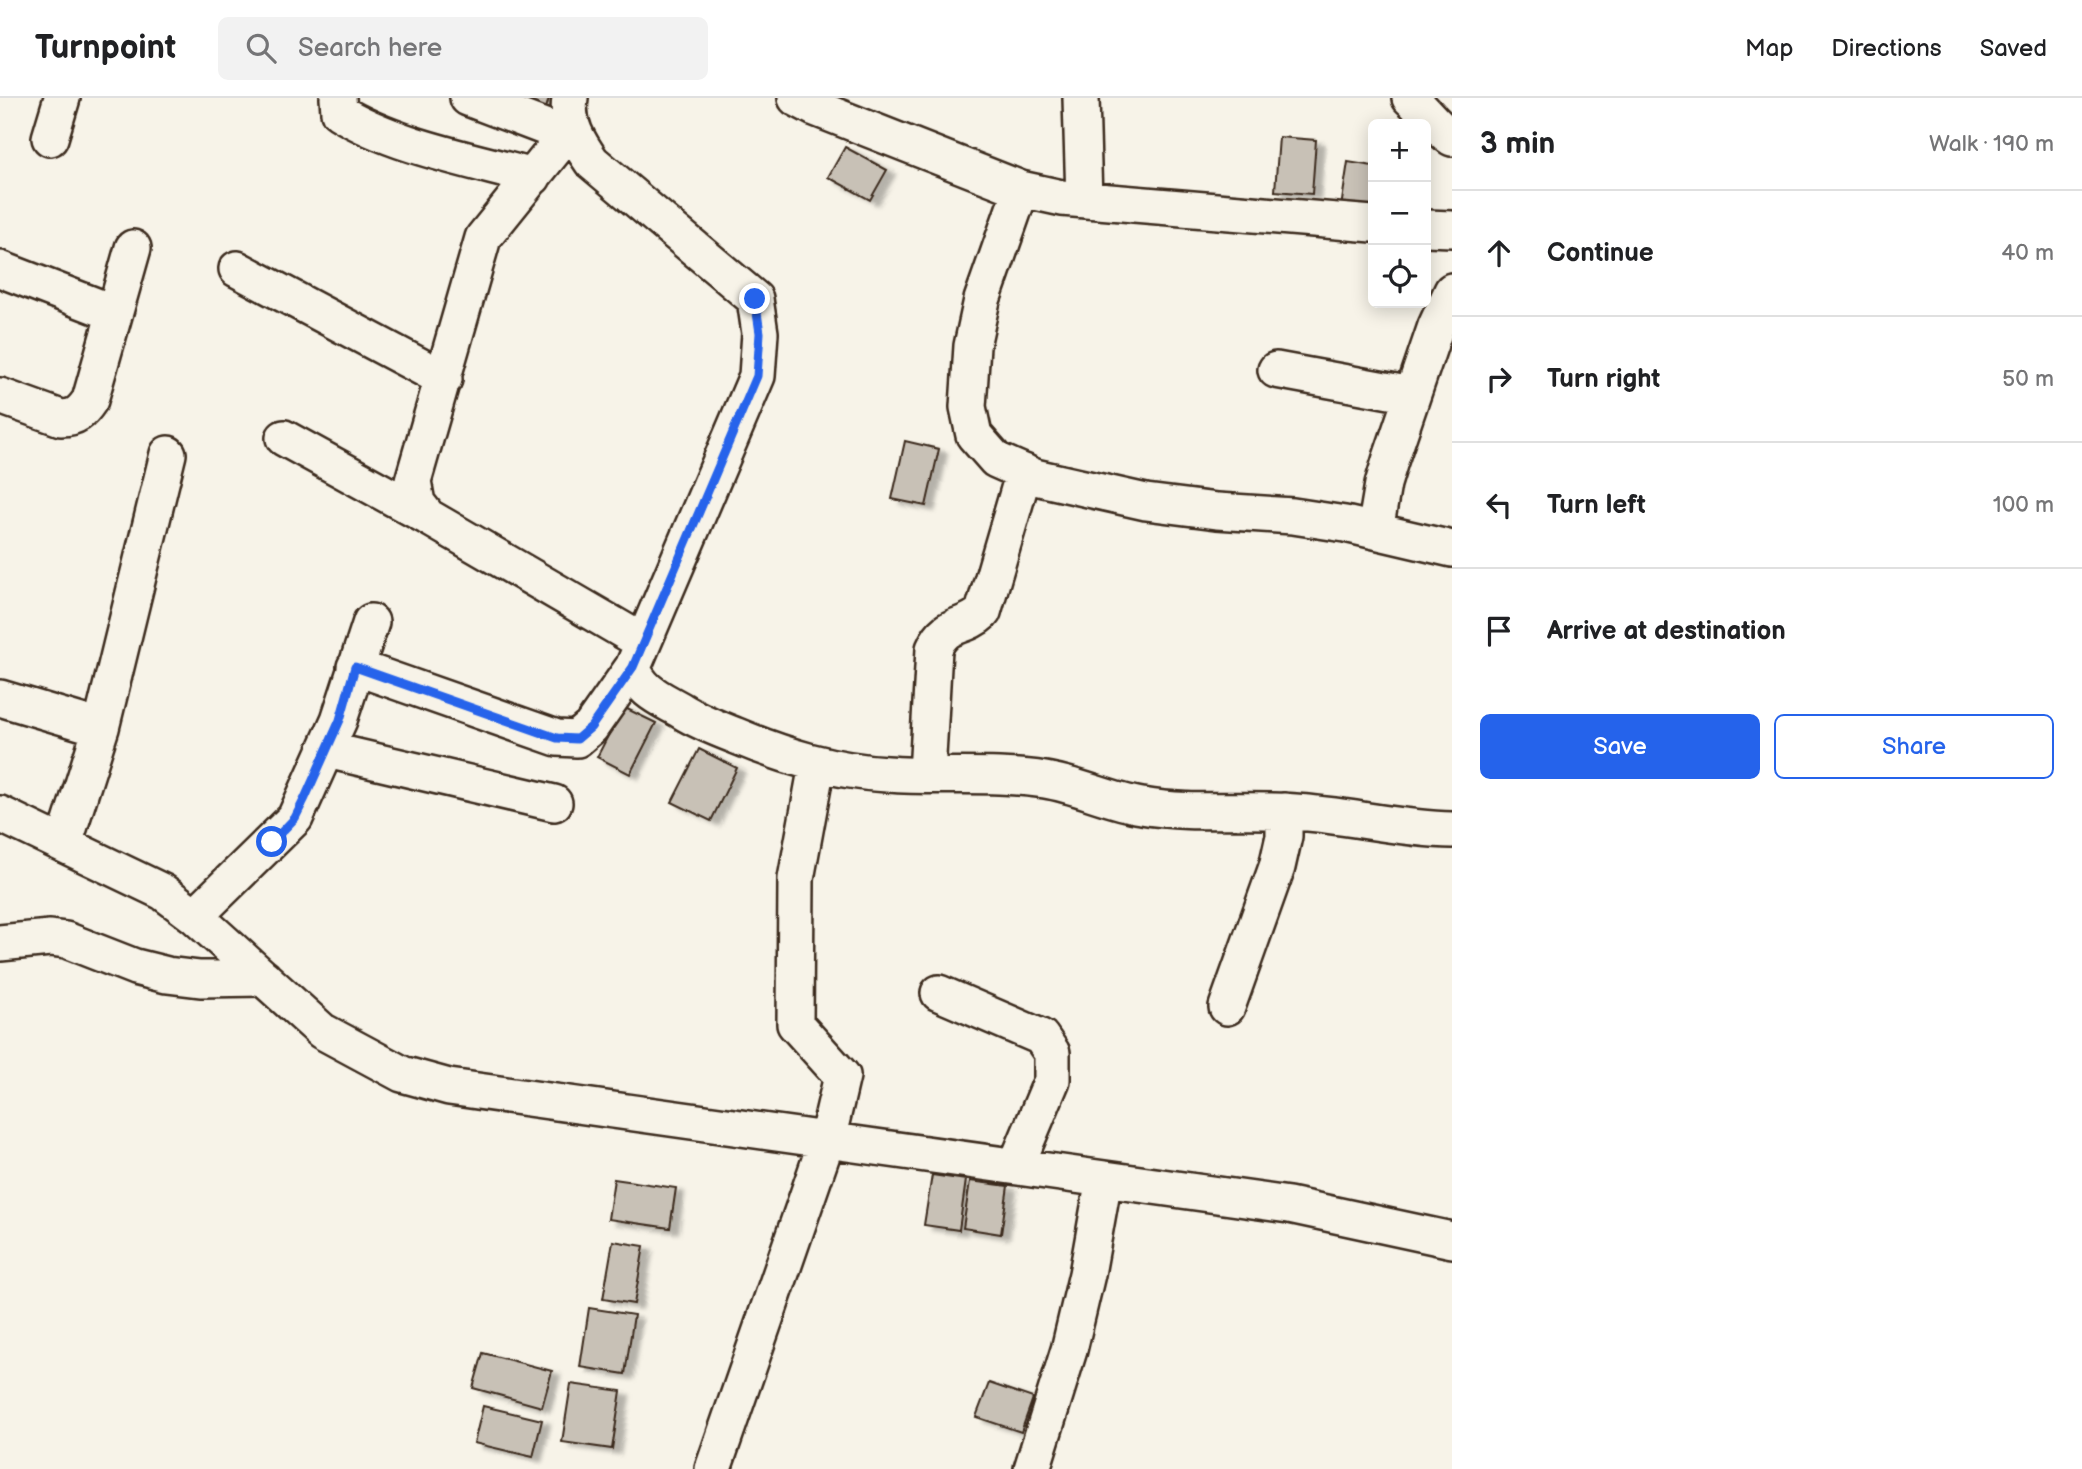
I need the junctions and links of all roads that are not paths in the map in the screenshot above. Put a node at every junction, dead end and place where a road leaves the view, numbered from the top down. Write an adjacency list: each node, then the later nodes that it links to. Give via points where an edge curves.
1 (62, 98): 9 (street)
2 (338, 98): 11 (street, via 340,112 360,125)
3 (468, 98): 8 (street)
4 (570, 98): 8 (street)
5 (796, 98): 12 (street)
6 (1081, 98): 13 (street)
7 (1410, 98): 10 (street)
8 (571, 137): 11 (street); 33 (street, via 592,162 755,299 760,333 757,376)
9 (50, 138)
10 (1452, 138)
11 (533, 177): 23 (street, via 483,238)
12 (1021, 189): 13 (street); 28 (street, via 982,300 972,345 968,407 974,435 996,460)
13 (1084, 200): 14 (street)
14 (1368, 224)
15 (1431, 229): 16 (street)
16 (1452, 229)
17 (133, 248): 21 (street)
18 (0, 269): 21 (street)
19 (237, 269): 23 (street)
20 (1452, 291): 24 (street)
21 (114, 313): 25 (street, via 90,400 82,411 61,418)
22 (1276, 370): 24 (street)
23 (444, 379): 29 (street, via 413,481 417,503)
24 (1412, 395): 30 (street, via 1382,484)
25 (1, 402)
26 (284, 438): 29 (street)
27 (168, 454): 36 (street)
28 (1024, 472): 30 (street, via 1146,502 1293,516); 39 (street, via 983,612 973,622 946,630 934,649)
29 (428, 517): 33 (street)
30 (1375, 531): 31 (street)
31 (1452, 549)
32 (371, 622): 34 (street)
33 (638, 655): 34 (street, via 591,727 577,739 557,738); 38 (street, via 636,679 644,688 696,719)
34 (355, 667): 37 (street)
35 (0, 698): 36 (street)
36 (101, 728): 44 (street)
37 (327, 750): 40 (street); 45 (street, via 295,818)
38 (817, 765): 39 (street, via 880,774); 50 (street, via 796,879 795,1024 842,1076)
39 (927, 774): 41 (street, via 1048,780 1140,806)
40 (554, 803)
41 (1284, 811): 43 (street); 49 (street, via 1284,836 1276,867)
42 (0, 814): 44 (street)
43 (1452, 830)
44 (64, 844): 45 (street, via 163,892)
45 (195, 916): 47 (street)
46 (0, 943): 47 (street, via 66,940 167,975)
47 (264, 978): 50 (street, via 322,1031 402,1074 449,1087)
48 (939, 993): 51 (street, via 1041,1037 1052,1053 1052,1080)
49 (1227, 1007)
50 (827, 1140): 51 (street); 54 (street)
51 (1016, 1167): 52 (street)
52 (1104, 1179): 53 (street, via 1289,1205); 55 (street, via 1069,1350)
53 (1452, 1240)
54 (713, 1469)
55 (1032, 1469)

